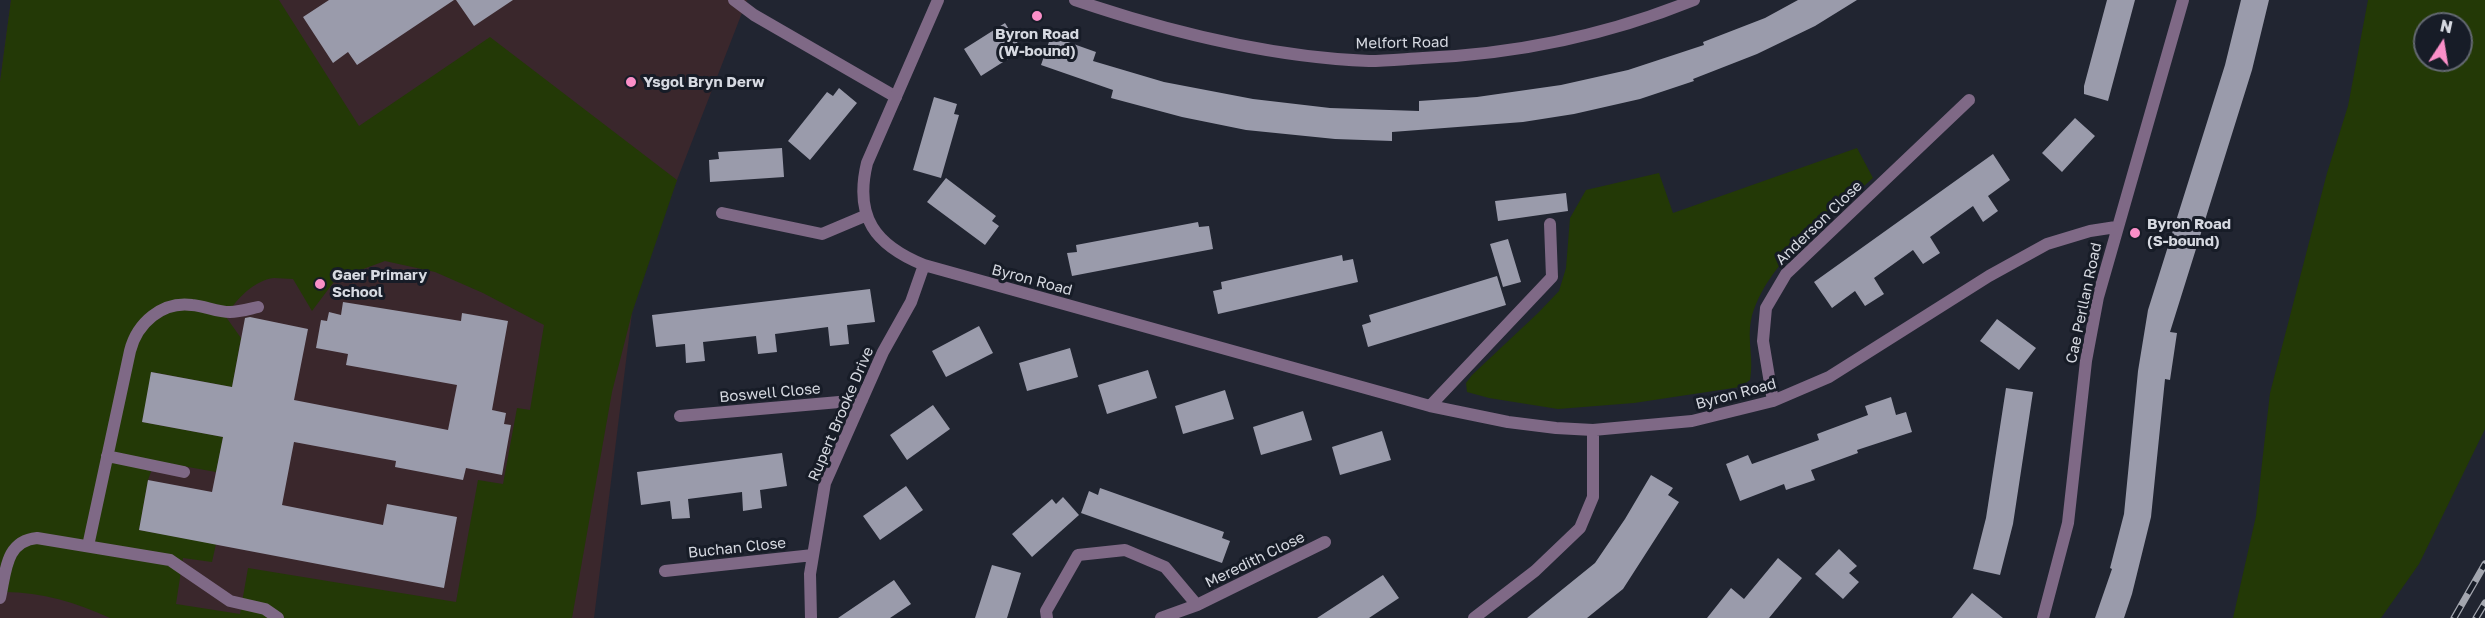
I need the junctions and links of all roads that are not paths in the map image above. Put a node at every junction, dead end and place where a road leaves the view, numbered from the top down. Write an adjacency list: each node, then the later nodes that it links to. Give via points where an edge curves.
1 (734, 0): 6 (street)
2 (938, 0): 6 (street, Byron Road)
3 (1075, 0): 4 (street, Melfort Road, via 1204,37 1279,52 1370,61 1459,56 1550,44 1657,15)
4 (1694, 0)
5 (2183, 0): 11 (street, Cae Perllan Road)
6 (896, 97): 9 (street, Byron Road, via 863,179)
7 (1968, 100): 15 (street, Anderson Close, via 1786,274 1766,308 1763,341)
8 (722, 213): 9 (street, via 822,234)
9 (867, 215): 12 (street, Byron Road, via 885,244)
10 (1550, 224): 16 (street, via 1552,277)
11 (2116, 227): 15 (street, Byron Road, via 2047,244 1829,377); 32 (street, Cae Perllan Road, via 2086,361 2068,523)
12 (924, 265): 14 (street, Rupert Brooke Drive, via 909,308); 16 (street, Byron Road)
13 (258, 307): 19 (street, via 229,312 178,305 144,322 133,340)
14 (862, 400): 17 (street, Boswell Close); 23 (street, Rupert Brooke Drive, via 825,483)
15 (1773, 401): 18 (street, Byron Road, via 1692,421)
16 (1430, 406): 18 (street, Byron Road, via 1508,422)
17 (680, 416)
18 (1593, 430): 31 (street, via 1593,497 1580,528 1535,571)
19 (107, 456): 20 (street); 22 (street)
20 (184, 472)
21 (1325, 542): 26 (street, Meredith Close)
22 (88, 546): 25 (street, via 38,538 20,542 10,557); 27 (street, via 170,560 230,601 264,609)
23 (813, 555): 24 (street, Buchan Close); 28 (street, Rupert Brooke Drive)
24 (664, 571)
25 (0, 598)
26 (1197, 605): 29 (street, Meredith Close, via 1165,567 1125,550 1078,555 1047,611); 30 (street, Meredith Close)
27 (278, 618)
28 (811, 618)
29 (1047, 618)
30 (1161, 618)
31 (1474, 618)
32 (2043, 618)

